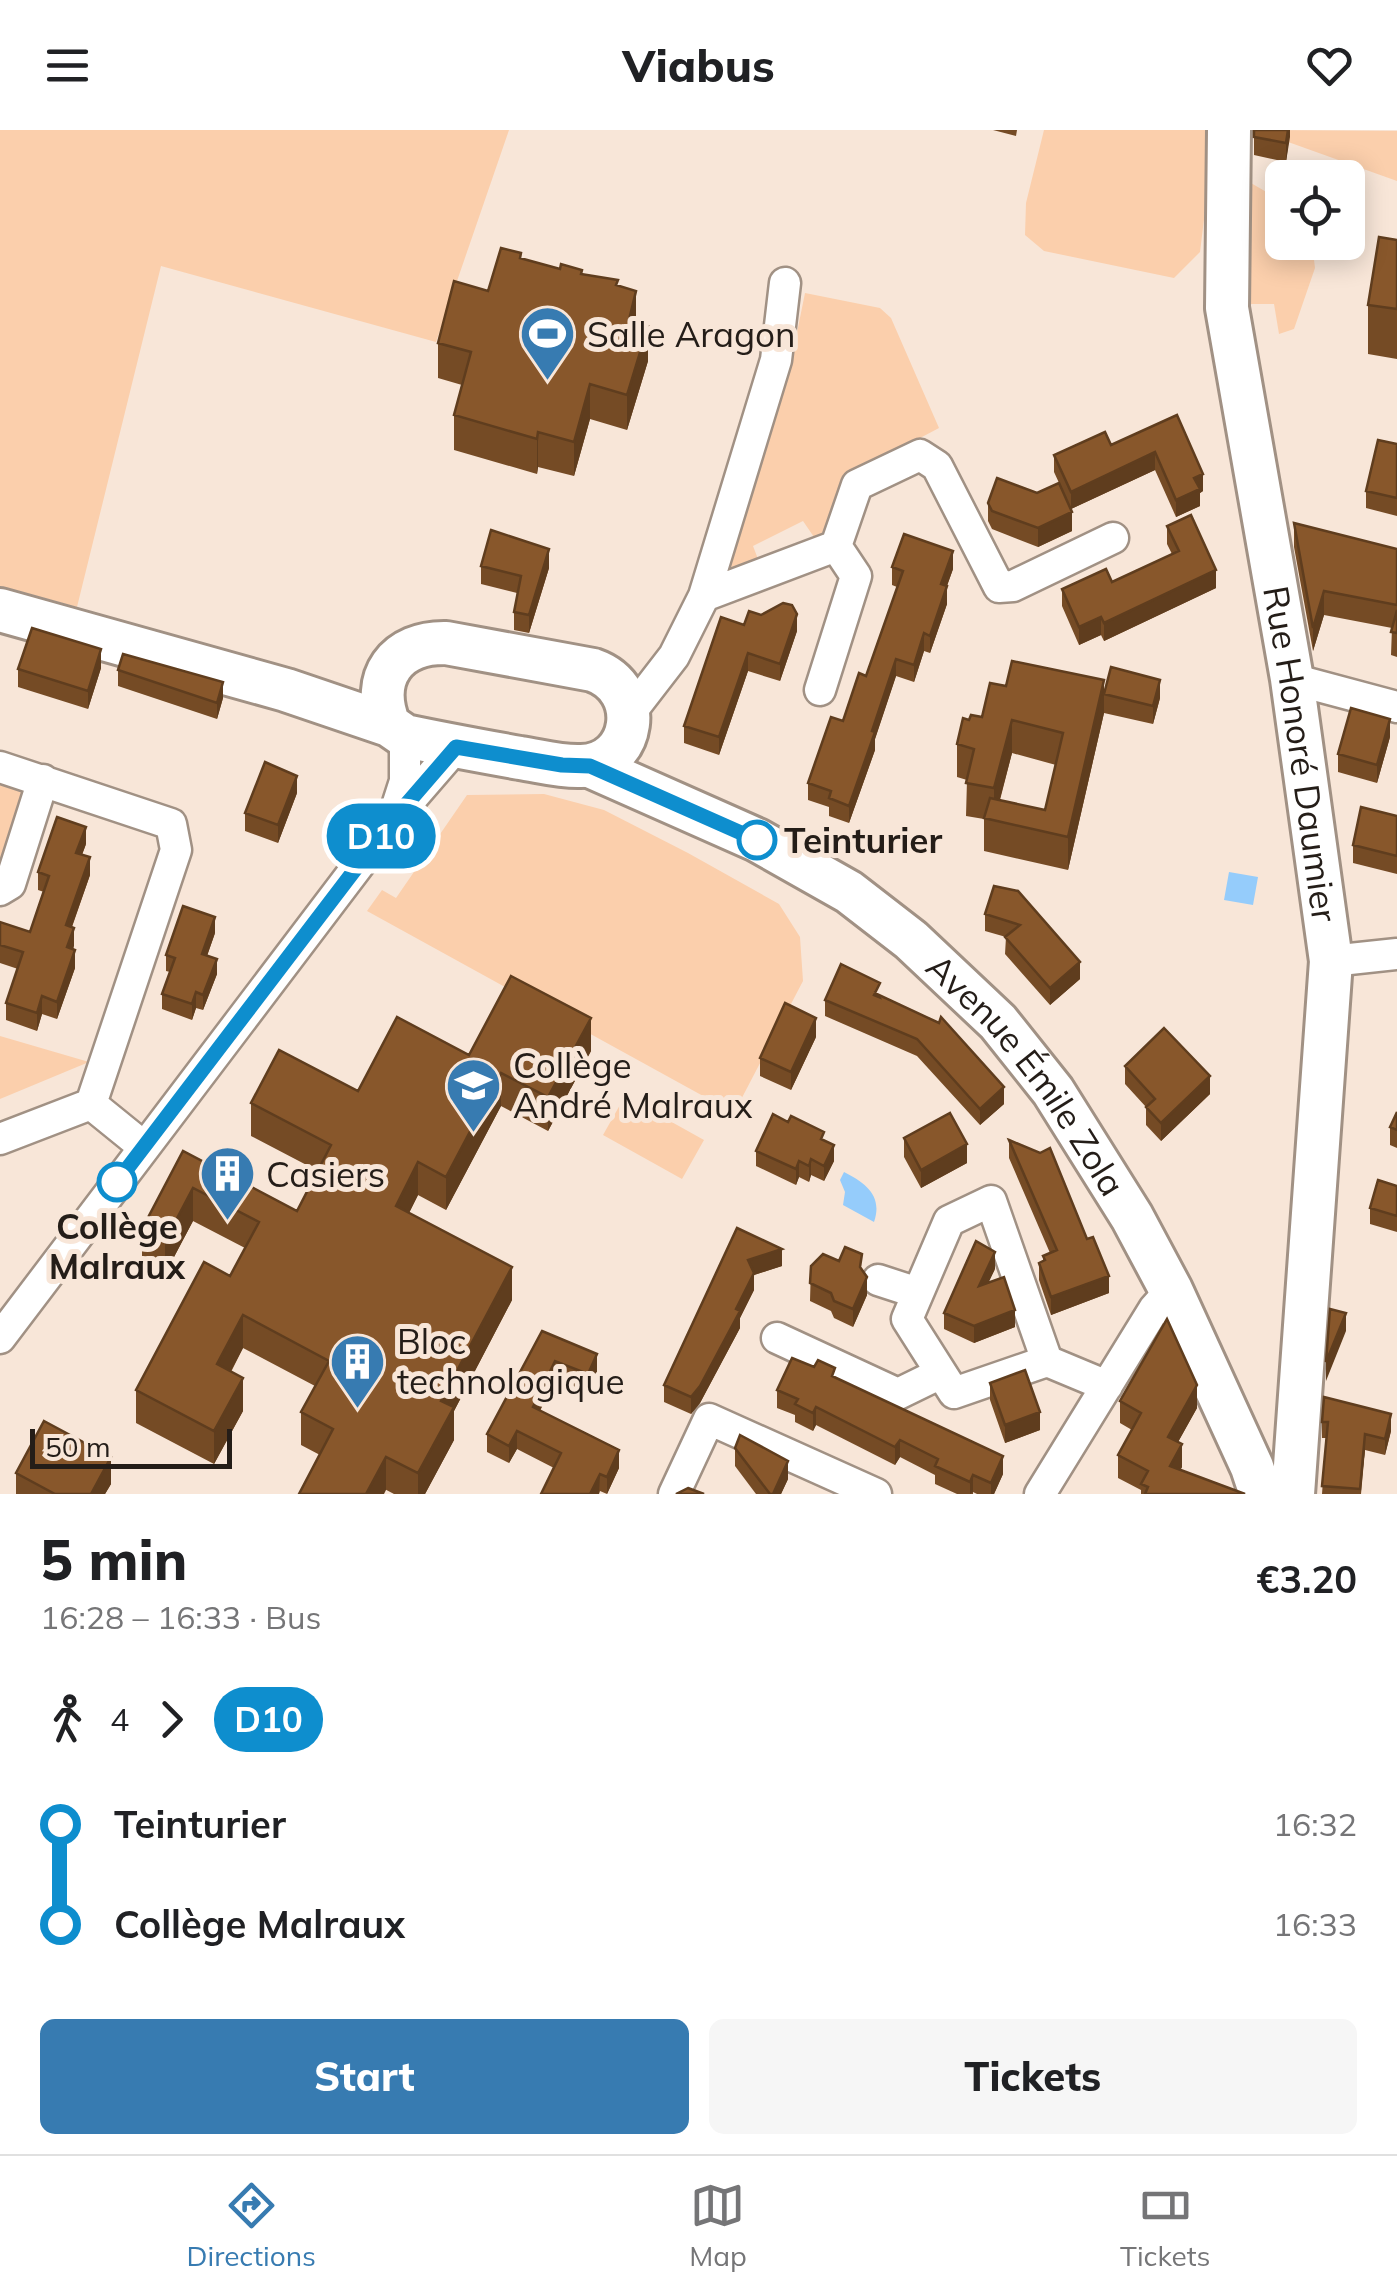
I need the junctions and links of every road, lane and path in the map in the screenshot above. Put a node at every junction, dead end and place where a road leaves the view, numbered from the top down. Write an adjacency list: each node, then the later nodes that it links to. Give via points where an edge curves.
1 (1229, 130): 8 (main road, Rue Honoré Daumier, via 1228,308)
2 (786, 283): 5 (street, via 776,360)
3 (1113, 538): 4 (street, via 1014,586 999,587 936,466 920,455 857,485)
4 (836, 546): 5 (street); 10 (street, via 856,576)
5 (704, 596): 12 (street, via 674,656)
6 (0, 610): 9 (main road)
7 (386, 680): 9 (main road, via 338,690); 12 (main road, via 409,648 436,643 593,670); 13 (main road, via 383,700)
8 (1292, 680): 11 (street); 22 (main road, Rue Honoré Daumier)
9 (286, 690): 13 (main road, Avenue Émile Zola)
10 (820, 690)
11 (1397, 708)
12 (623, 710): 15 (main road, via 617,749); 18 (main road, via 627,756)
13 (397, 730): 14 (main road, Avenue Émile Zola); 19 (street, via 405,781)
14 (456, 747): 15 (main road, Avenue Émile Zola); 19 (street)
15 (590, 766): 18 (main road, Avenue Émile Zola)
16 (0, 768): 17 (street)
17 (42, 780): 20 (street, via 10,884); 23 (street, via 171,824 175,835 176,850)
18 (644, 791): 27 (main road, Avenue Émile Zola, via 758,840 850,892 998,1022 1088,1144)
19 (392, 821): 25 (street)
20 (0, 890)
21 (1397, 954): 22 (street)
22 (1330, 961): 34 (main road, Rue Honoré Daumier, via 1302,1383)
23 (90, 1104): 24 (street); 25 (street)
24 (0, 1139)
25 (144, 1147): 29 (street)
26 (878, 1280): 28 (street)
27 (1172, 1290): 33 (street); 34 (main road, Avenue Émile Zola)
28 (918, 1293): 31 (street, via 949,1221 991,1201); 32 (street, via 907,1319)
29 (0, 1338)
30 (776, 1338): 32 (street, via 898,1394)
31 (1047, 1361): 32 (street, via 954,1394); 33 (street)
32 (941, 1373)
33 (1107, 1386): 37 (street)
34 (1272, 1480)
35 (674, 1494): 36 (street, via 709,1420)
36 (876, 1494)
37 (1040, 1494)

